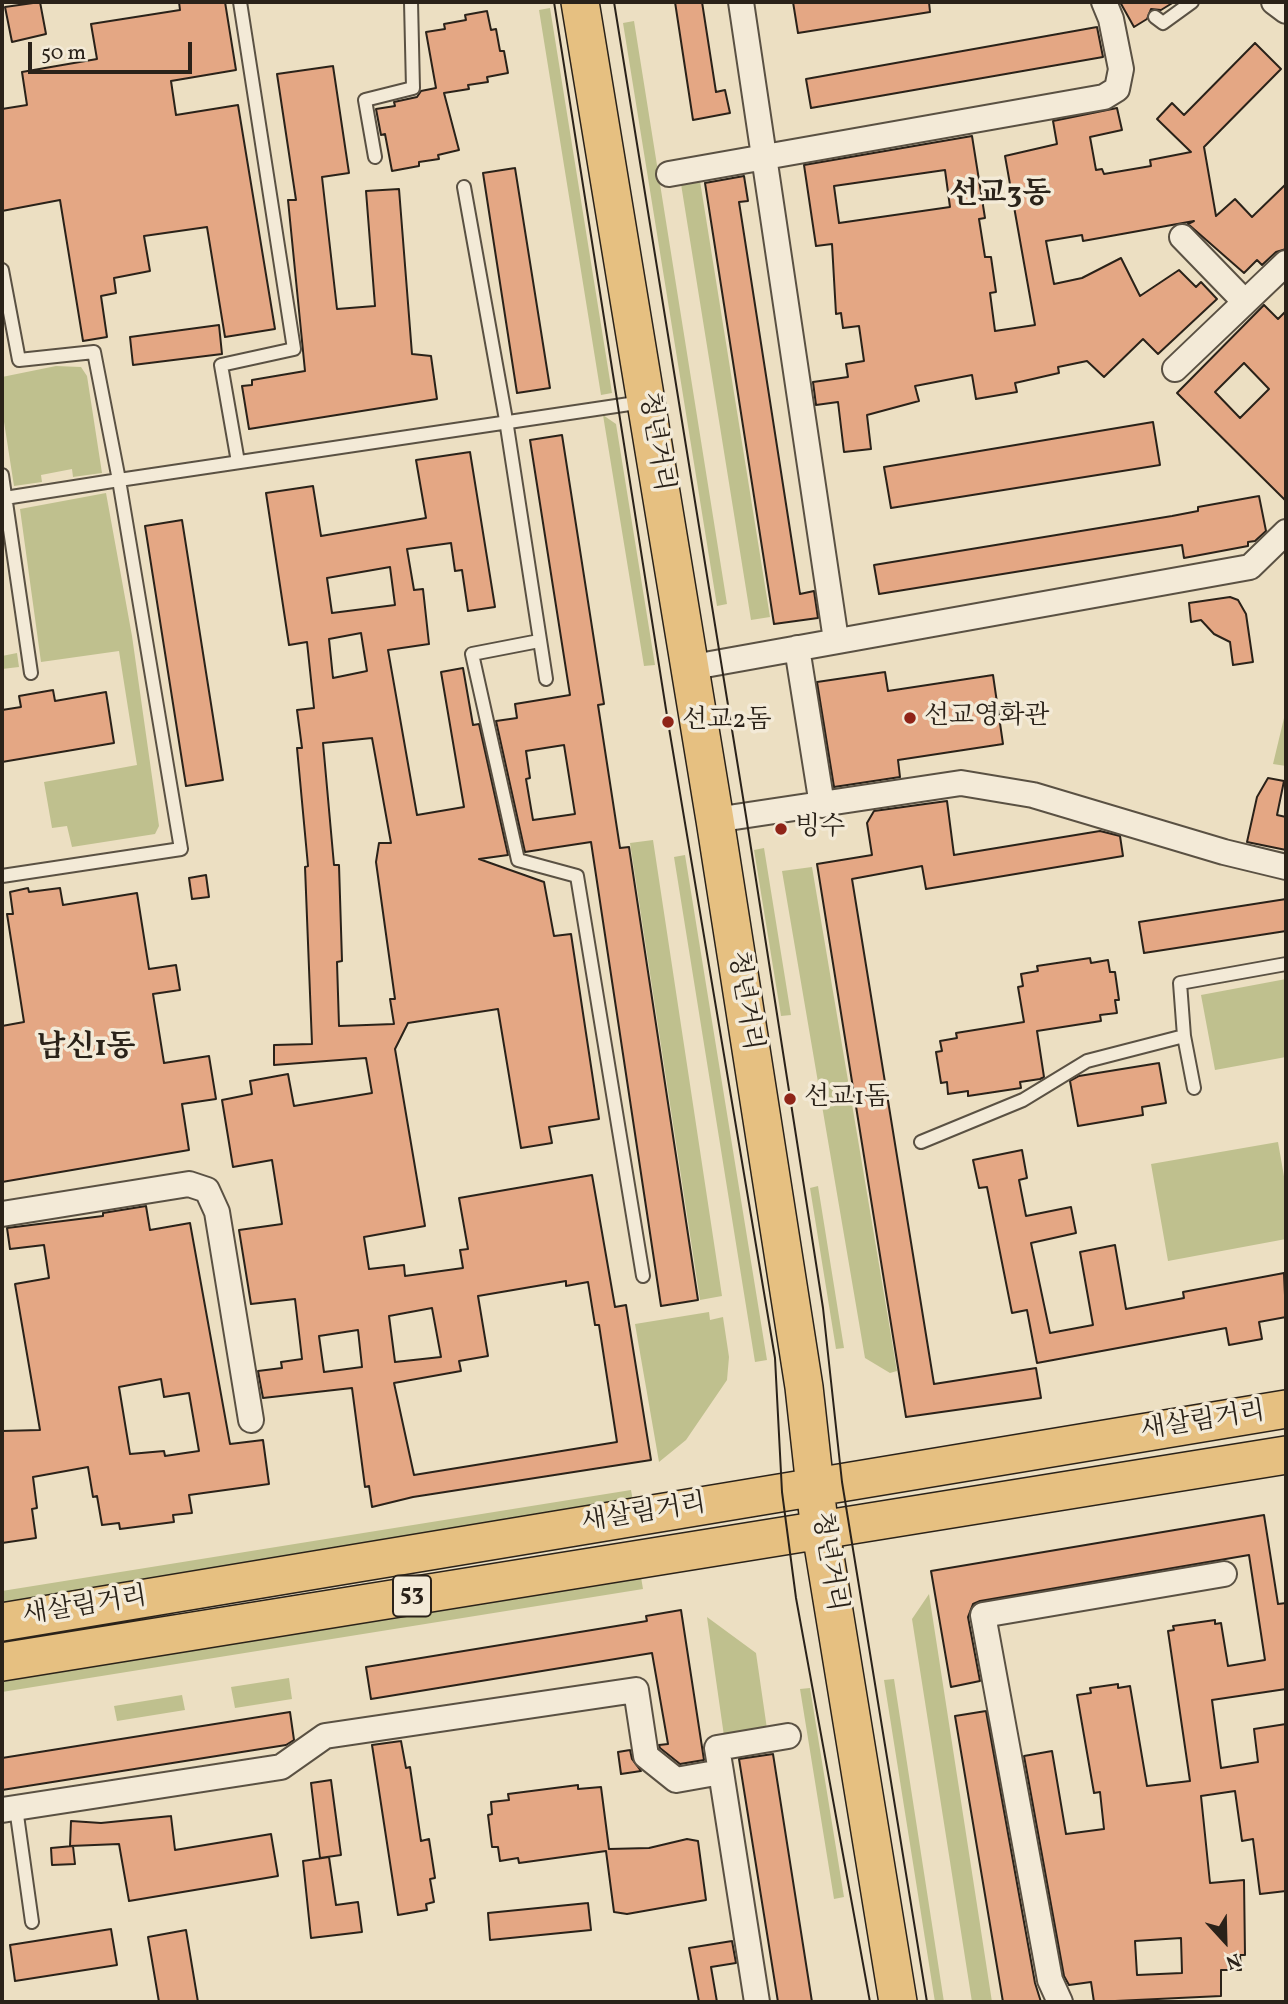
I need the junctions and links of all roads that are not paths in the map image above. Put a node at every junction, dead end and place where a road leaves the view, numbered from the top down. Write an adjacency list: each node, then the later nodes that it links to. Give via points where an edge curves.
1 (240, 2): 21 (lane, via 294,349 221,365)
2 (411, 2): 10 (lane, via 412,88 365,100)
3 (580, 2): 19 (main road, 청년거리)
4 (741, 2): 11 (street)
5 (1104, 2): 11 (street, via 1121,69 1117,89 1104,97)
6 (1192, 2): 9 (lane, via 1163,23)
7 (1274, 2): 8 (street)
8 (1286, 11)
9 (1155, 18)
10 (375, 157)
11 (762, 159): 12 (street); 26 (street)
12 (669, 174)
13 (464, 187): 20 (lane)
14 (1182, 237): 17 (street)
15 (1286, 263): 17 (street)
16 (2, 270): 23 (lane, via 19,360 94,352)
17 (1244, 301): 18 (street)
18 (1175, 369)
19 (648, 401): 20 (lane); 29 (main road, 청년거리)
20 (506, 420): 21 (lane); 27 (lane)
21 (238, 462): 23 (lane)
22 (2, 475): 24 (lane)
23 (119, 480): 24 (lane); 35 (lane, via 181,849)
24 (5, 498): 30 (lane)
25 (1286, 532): 26 (street, via 1250,567)
26 (836, 640): 28 (street)
27 (539, 641): 31 (lane); 41 (lane, via 472,654 518,860 577,876)
28 (797, 648): 29 (street); 32 (street)
29 (688, 668): 33 (main road, 청년거리)
30 (32, 673)
31 (546, 679)
32 (822, 805): 33 (street); 34 (street, via 961,783 1033,795)
33 (715, 820): 45 (main road, 청년거리, via 804,1387)
34 (1286, 867)
35 (2, 876)
36 (1286, 964): 37 (lane, via 1180,983)
37 (1184, 1036): 38 (lane); 39 (lane, via 1087,1061 1023,1100)
38 (1194, 1088)
39 (921, 1142)
40 (2, 1214): 43 (street, via 189,1184 206,1190 218,1212)
41 (643, 1276)
42 (1286, 1409): 45 (main road, 새살림거리)
43 (251, 1420)
44 (1286, 1455): 46 (main road, 새살림거리)
45 (814, 1488): 46 (main road, 청년거리); 48 (main road, 새살림거리 / 53)
46 (822, 1530): 49 (main road, 새살림거리 / 53); 55 (main road, 청년거리)
47 (1224, 1574): 56 (street, via 983,1615 1050,1980)
48 (2, 1622)
49 (2, 1661)
50 (788, 1736): 51 (street, via 718,1748)
51 (721, 1772): 52 (street, via 676,1780 646,1756 636,1690 325,1736 281,1767); 54 (street)
52 (9, 1810): 53 (lane)
53 (32, 1922)
54 (758, 2002)
55 (898, 2002)
56 (1060, 2002)

